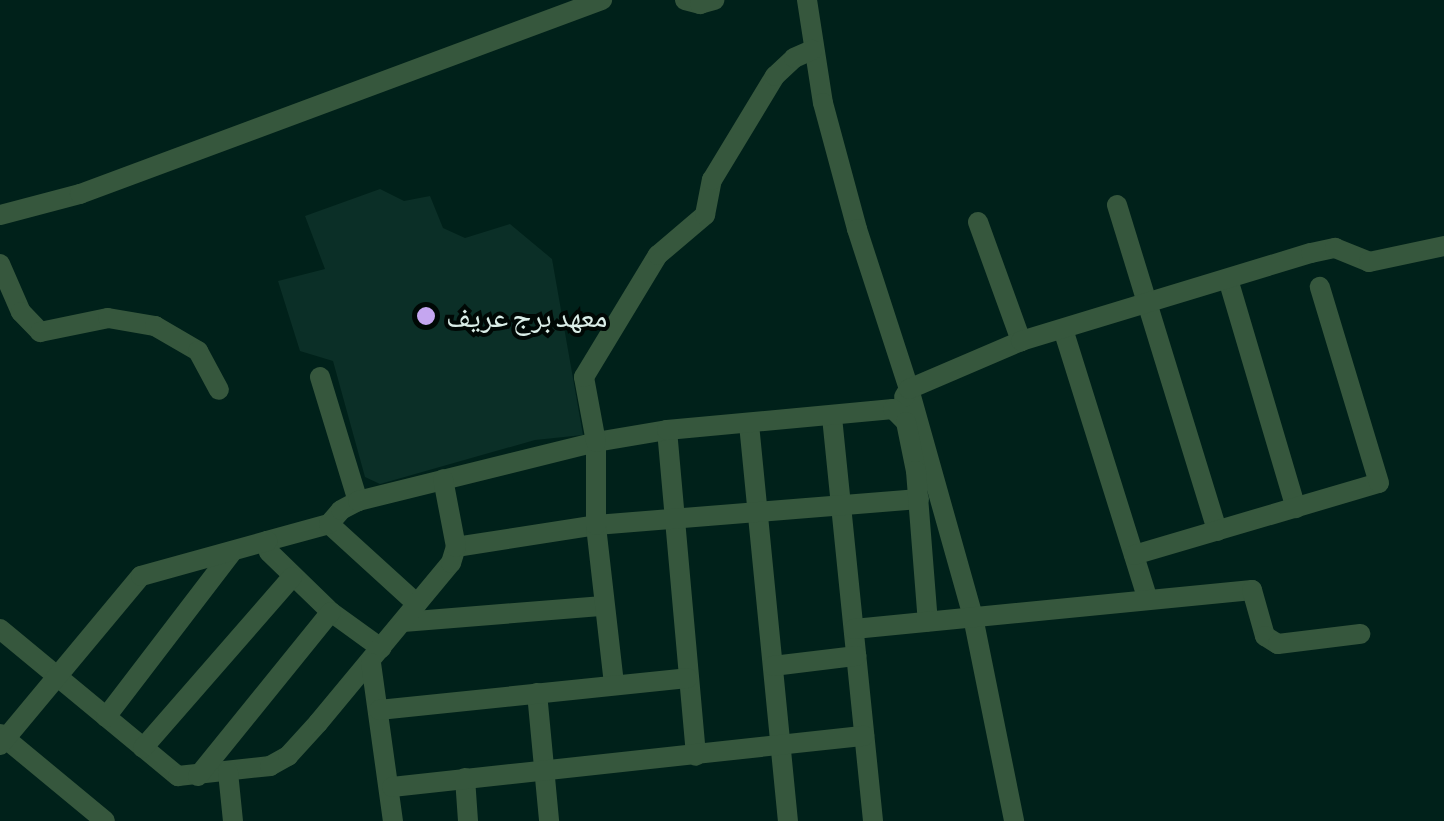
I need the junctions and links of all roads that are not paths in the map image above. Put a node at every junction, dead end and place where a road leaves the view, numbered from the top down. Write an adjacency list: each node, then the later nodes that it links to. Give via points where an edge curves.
1 (602, 0): 7 (street, via 80,194)
2 (685, 0): 3 (street)
3 (714, 0)
4 (807, 0): 5 (street)
5 (812, 50): 17 (street, via 857,229); 23 (street, via 776,76 712,180 705,215 658,256 584,378)
6 (1117, 205): 13 (street)
7 (0, 215)
8 (978, 222): 15 (street)
9 (1444, 246): 11 (street, via 1363,262 1335,248)
10 (0, 264): 18 (street, via 22,312 40,332 108,318 154,326 198,351)
11 (1228, 279): 13 (street); 28 (street)
12 (1320, 287): 28 (street, via 1379,483)
13 (1149, 304): 14 (street); 33 (street)
14 (1063, 329): 15 (street); 37 (street)
15 (1020, 341): 17 (street)
16 (320, 377): 26 (street)
17 (909, 389): 19 (street); 43 (street)
18 (218, 390)
19 (895, 410): 20 (street); 25 (street, via 910,434)
20 (832, 417): 21 (street); 27 (street)
21 (749, 424): 22 (street); 29 (street)
22 (667, 430): 23 (street); 30 (street)
23 (596, 442): 24 (street); 32 (street)
24 (444, 479): 26 (street); 35 (street)
25 (919, 499): 27 (street); 45 (street)
26 (358, 501): 31 (street)
27 (842, 505): 29 (street); 47 (street)
28 (1296, 508): 33 (street)
29 (756, 510): 30 (street); 51 (street)
30 (673, 518): 32 (street); 53 (street)
31 (330, 524): 34 (street); 40 (street)
32 (596, 525): 35 (street); 41 (street)
33 (1216, 530): 37 (street)
34 (266, 541): 36 (street); 38 (street)
35 (456, 547): 40 (street)
36 (233, 551): 52 (street, via 141,576); 57 (street)
37 (1134, 555): 39 (street)
38 (292, 577): 42 (street); 61 (street)
39 (1148, 600): 43 (street); 48 (street, via 1252,590 1265,636 1278,644)
40 (417, 604): 44 (street)
41 (603, 606): 44 (street); 54 (street)
42 (331, 612): 49 (street); 65 (street)
43 (973, 617): 45 (street); 77 (street)
44 (403, 622): 49 (street)
45 (928, 622): 47 (street)
46 (0, 629): 52 (street)
47 (854, 629): 50 (street)
48 (1360, 634)
49 (376, 655): 56 (street); 64 (street, via 282,761)
50 (856, 656): 51 (street); 58 (street)
51 (773, 666): 60 (street)
52 (58, 677): 57 (street); 59 (street)
53 (687, 678): 54 (street); 62 (street)
54 (614, 684): 55 (street)
55 (537, 693): 56 (street); 63 (street)
56 (380, 710): 67 (street)
57 (106, 716): 61 (street)
58 (864, 736): 60 (street); 76 (street)
59 (2, 740): 68 (street)
60 (781, 745): 62 (street); 75 (street)
61 (143, 748): 65 (street, via 178,776)
62 (696, 756): 63 (street)
63 (544, 769): 66 (street); 74 (street)
64 (228, 772): 65 (street); 71 (street)
65 (198, 776)
66 (465, 778): 67 (street); 73 (street)
67 (392, 787): 72 (street)
68 (72, 795): 69 (street); 70 (street)
69 (75, 821)
70 (105, 821)
71 (233, 821)
72 (394, 821)
73 (468, 821)
74 (550, 821)
75 (788, 821)
76 (873, 821)
77 (1014, 821)

